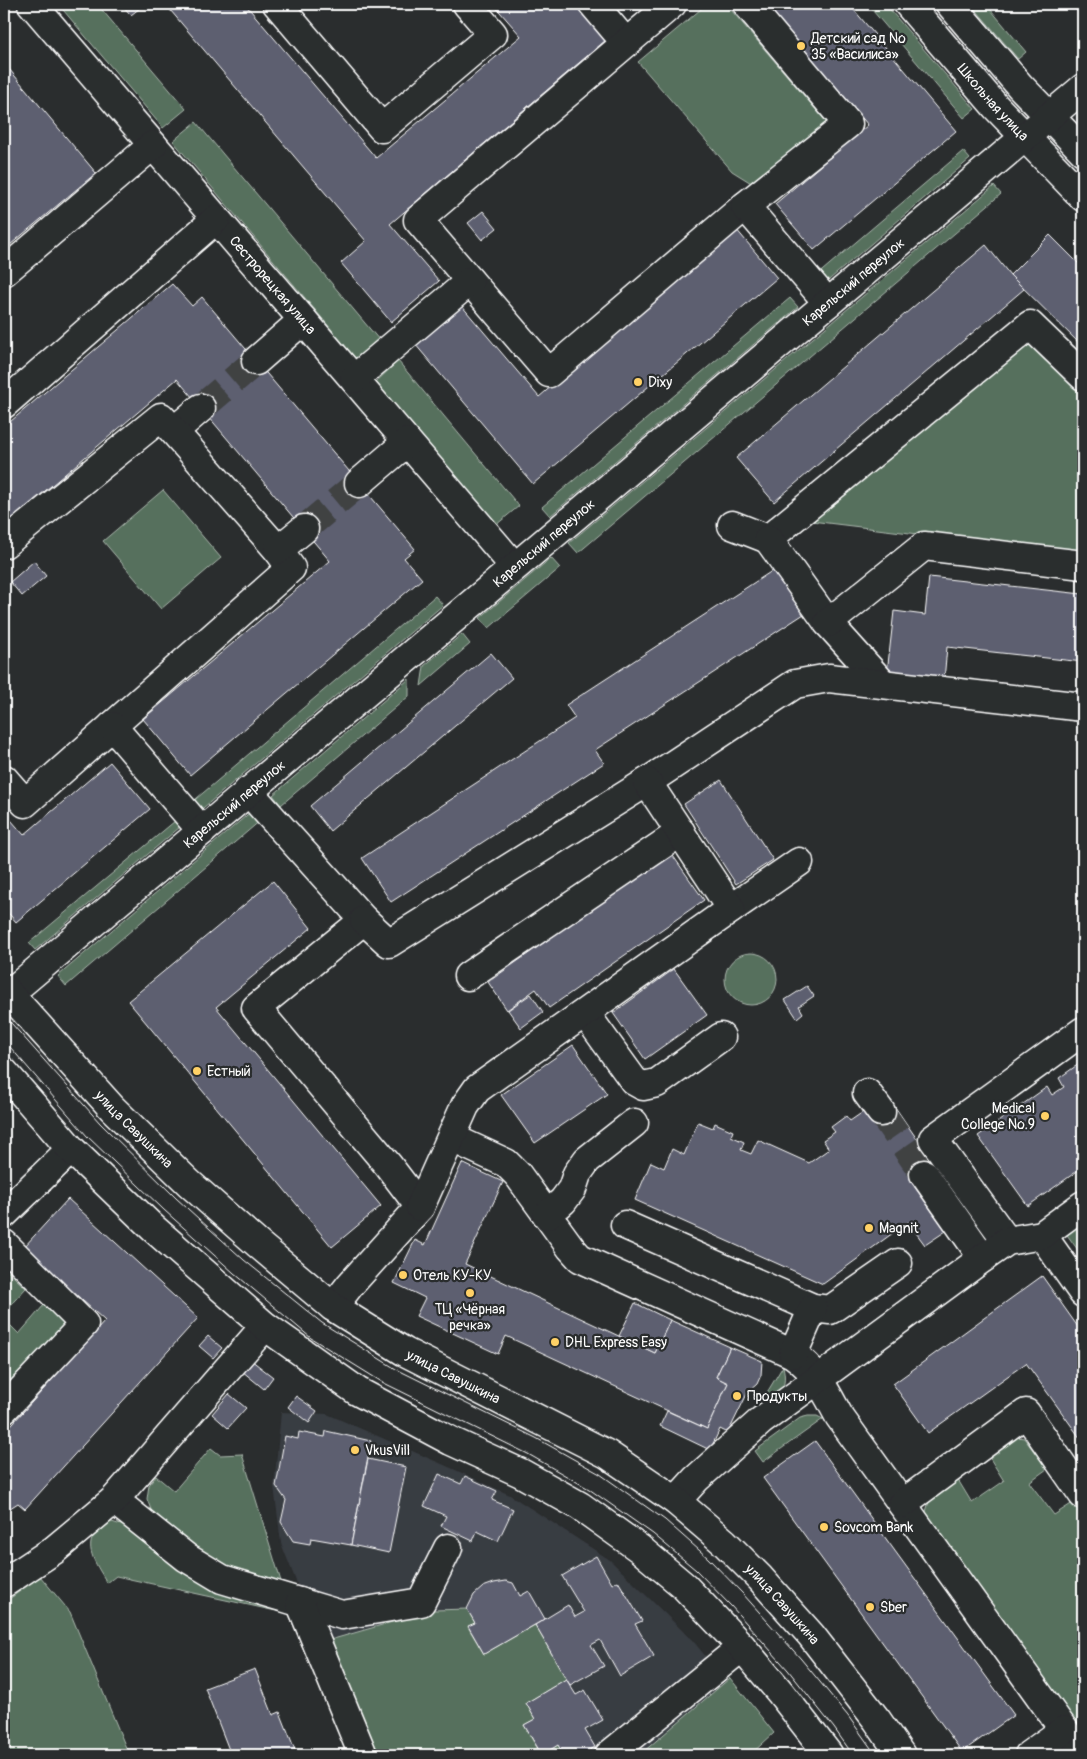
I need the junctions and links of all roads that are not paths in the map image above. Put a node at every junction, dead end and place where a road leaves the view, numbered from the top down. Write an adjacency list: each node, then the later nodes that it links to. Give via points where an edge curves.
1 (32, 4): 13 (street, Сестрорецкая улица)
2 (277, 4): 3 (street, via 382,128 493,34)
3 (467, 4)
4 (593, 4): 9 (street)
5 (672, 4): 9 (street)
6 (747, 4): 16 (street, via 848,124)
7 (908, 4): 12 (street, Школьная улица)
8 (950, 4): 11 (street)
9 (626, 43): 19 (street, via 418,220)
10 (1083, 88): 11 (street, Карельский переулок)
11 (1049, 117): 12 (street, Карельский переулок); 14 (street)
12 (1025, 138): 15 (street, Школьная улица); 20 (street, Карельский переулок)
13 (153, 145): 17 (street, Сестрорецкая улица); 18 (street)
14 (1083, 152)
15 (1083, 197)
16 (745, 206): 19 (street, via 549,373); 20 (street)
17 (216, 218): 21 (street, Сестрорецкая улица); 25 (street)
18 (4, 272)
19 (470, 281): 24 (street)
20 (828, 303): 36 (street, Карельский переулок)
21 (303, 320): 22 (street); 24 (street, Сестрорецкая улица)
22 (256, 361)
23 (1083, 376): 32 (street, via 1030,325)
24 (354, 380): 28 (street, Сестрорецкая улица)
25 (4, 404)
26 (201, 408): 27 (street)
27 (174, 432): 33 (street, via 161,417); 34 (street)
28 (407, 442): 29 (street); 36 (street, Сестрорецкая улица)
29 (359, 483)
30 (732, 525): 32 (street)
31 (304, 529): 34 (street)
32 (768, 539): 37 (street)
33 (4, 544)
34 (278, 550): 40 (street, via 291,568)
35 (1083, 565): 37 (street, via 924,546)
36 (514, 566): 43 (street, Карельский переулок)
37 (828, 623): 38 (street)
38 (883, 684): 39 (street); 42 (street, via 829,678 795,684)
39 (1083, 707)
40 (112, 726): 41 (street, via 24,803); 44 (street)
41 (4, 779)
42 (647, 782): 45 (street); 48 (street, via 389,943)
43 (248, 792): 44 (street, Карельский переулок); 48 (street)
44 (202, 831): 50 (street, Карельский переулок)
45 (681, 832): 47 (street); 49 (street)
46 (800, 862): 47 (street)
47 (731, 908): 51 (street)
48 (364, 920): 60 (street, via 256,1008)
49 (468, 976)
50 (5, 993): 70 (street, улица Савушкина, via 189,1183)
51 (584, 1013): 53 (street, via 634,1082 644,1086 658,1083); 56 (street, via 478,1090 465,1106)
52 (1083, 1031): 65 (street, via 933,1139)
53 (721, 1037)
54 (4, 1072): 57 (street)
55 (634, 1122): 62 (street, via 587,1160 564,1202)
56 (452, 1138): 60 (street); 62 (street, via 506,1163)
57 (71, 1148): 61 (street); 72 (street, via 153,1228)
58 (924, 1174): 67 (street)
59 (1083, 1205): 64 (street)
60 (420, 1207): 70 (street)
61 (4, 1214)
62 (547, 1214): 73 (street, via 571,1248 588,1263)
63 (625, 1225): 71 (street)
64 (1042, 1235): 65 (street); 69 (street)
65 (1007, 1241): 67 (street)
66 (4, 1244): 75 (street, via 84,1324)
67 (983, 1258): 74 (street)
68 (898, 1263): 71 (street, via 830,1310)
69 (1083, 1293)
70 (333, 1307): 78 (street, улица Савушкина, via 404,1352 607,1454)
71 (813, 1308): 73 (street)
72 (265, 1326): 77 (street); 83 (street, via 357,1391 580,1506 684,1586)
73 (793, 1354): 74 (street, via 808,1365)
74 (819, 1380): 78 (street, via 761,1421 696,1478); 79 (street, via 839,1416)
75 (4, 1409)
76 (1083, 1495): 79 (street, via 1026,1413)
77 (114, 1500): 81 (street, via 54,1550); 82 (street, via 187,1558 222,1580)
78 (676, 1501): 88 (street, улица Савушкина, via 724,1542 805,1628)
79 (902, 1504): 84 (street)
80 (448, 1548): 82 (street, via 421,1602 342,1615)
81 (4, 1583)
82 (300, 1602): 85 (street)
83 (742, 1647): 86 (street); 87 (street)
84 (1064, 1730): 89 (street); 90 (street)
85 (363, 1755)
86 (609, 1755)
87 (828, 1755)
88 (901, 1755)
89 (1029, 1755)
90 (1082, 1755)

